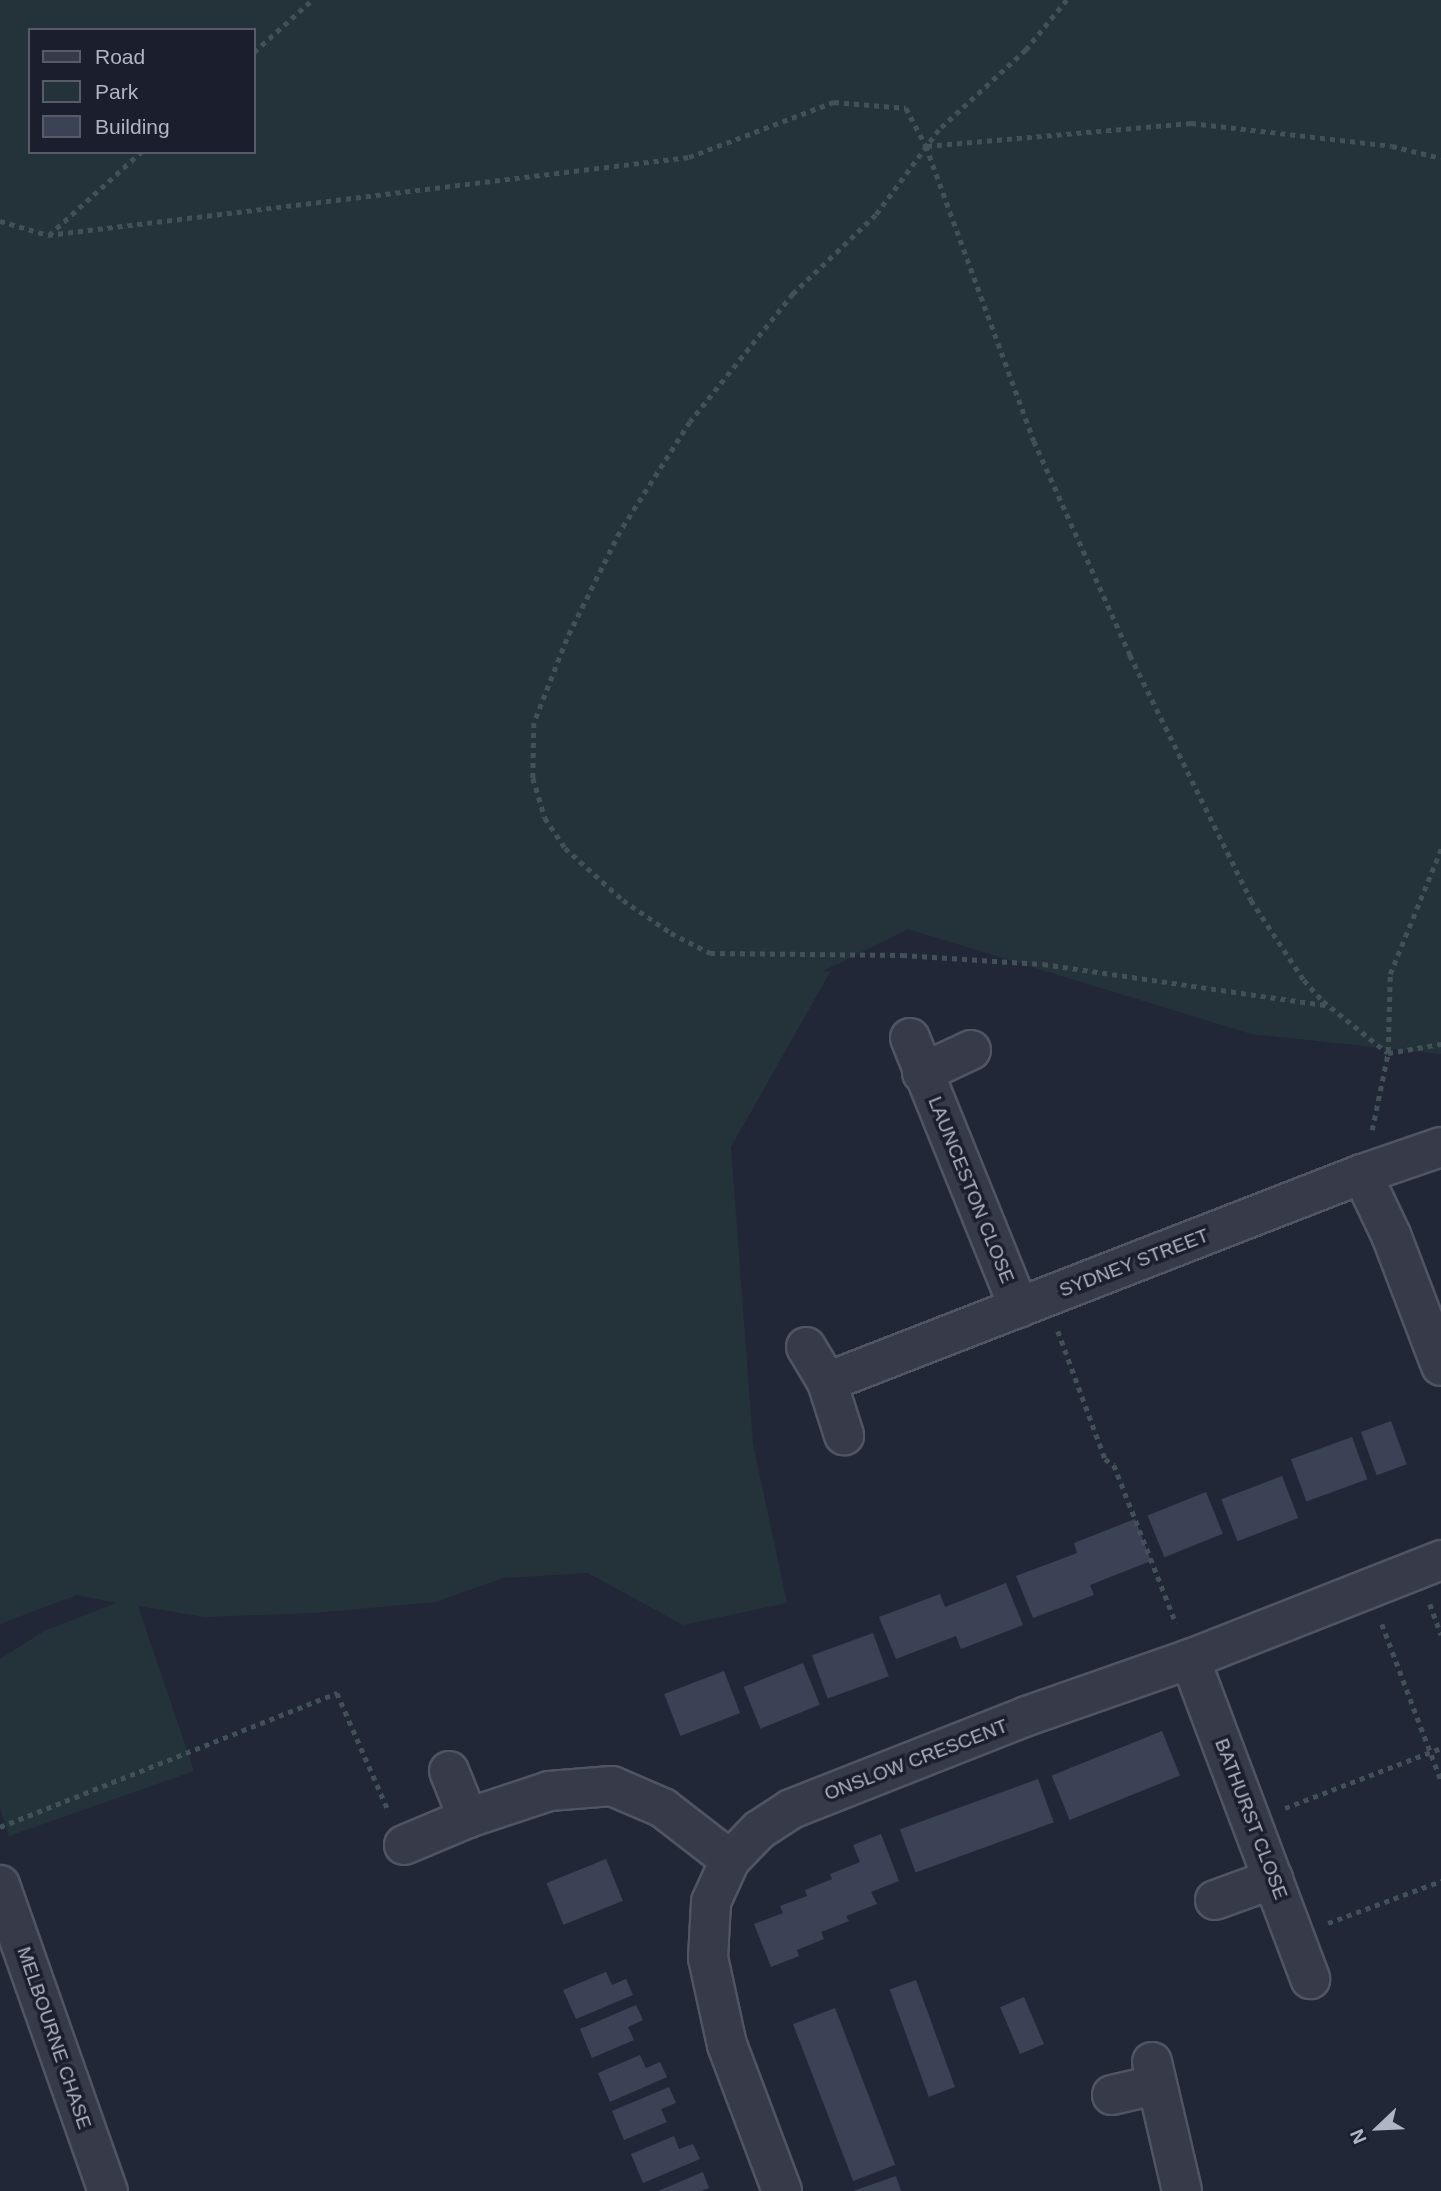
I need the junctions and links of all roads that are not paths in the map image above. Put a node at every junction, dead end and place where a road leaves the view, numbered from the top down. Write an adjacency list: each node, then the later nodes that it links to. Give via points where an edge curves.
1 (971, 1051): 4 (street, LAUNCESTON CLOSE, via 916,1055)
2 (1441, 1147): 3 (street, SYDNEY STREET)
3 (1362, 1174): 4 (street, SYDNEY STREET); 6 (street, via 1391,1235)
4 (1032, 1303): 7 (street, SYDNEY STREET)
5 (806, 1347): 7 (street)
6 (1441, 1366)
7 (827, 1382): 8 (street)
8 (844, 1435)
9 (1441, 1560): 10 (street, ONSLOW CRESCENT)
10 (1190, 1660): 14 (street, ONSLOW CRESCENT, via 1027,1716 791,1808 759,1830); 15 (street, BATHURST CLOSE)
11 (449, 1771): 12 (street)
12 (468, 1818): 13 (street); 14 (street, via 549,1790 612,1786 663,1808)
13 (404, 1845)
14 (730, 1860): 21 (street, ONSLOW CRESCENT, via 711,1902 708,1958 727,2045)
15 (1273, 1879): 17 (street); 18 (street, BATHURST CLOSE)
16 (0, 1885): 20 (street, MELBOURNE CHASE)
17 (1215, 1900)
18 (1310, 1979)
19 (1112, 2095): 22 (street, via 1153,2073)
20 (107, 2191)
21 (782, 2191)
22 (1182, 2191)

